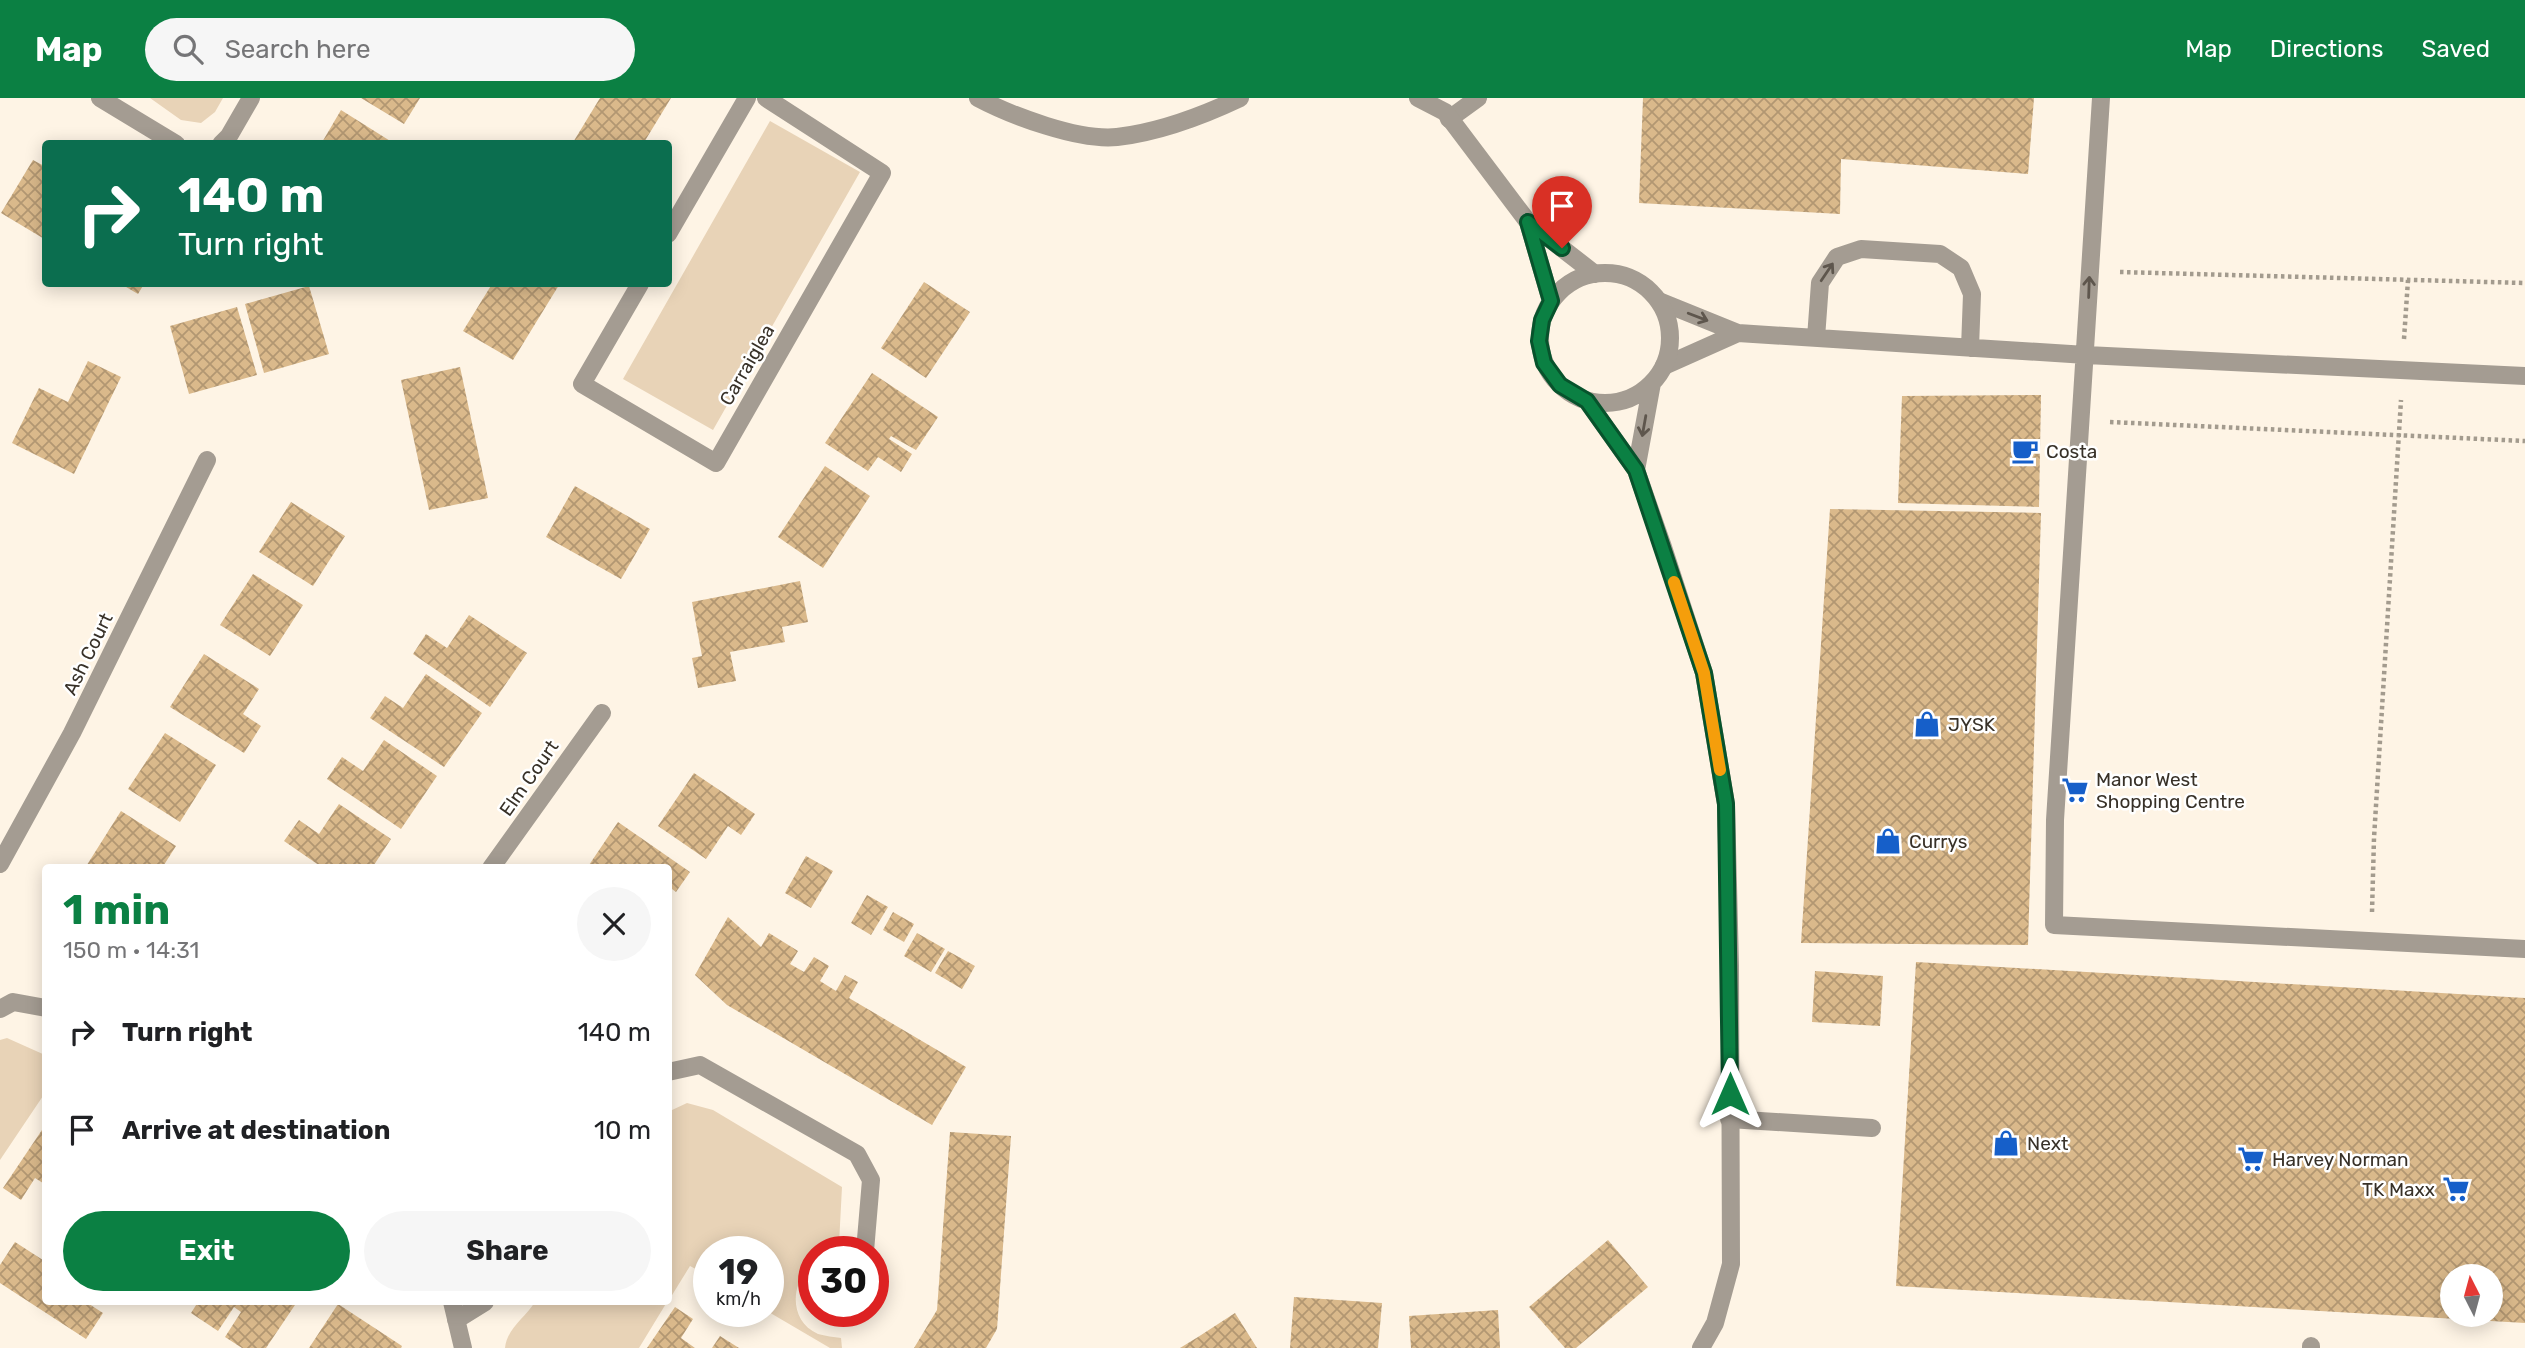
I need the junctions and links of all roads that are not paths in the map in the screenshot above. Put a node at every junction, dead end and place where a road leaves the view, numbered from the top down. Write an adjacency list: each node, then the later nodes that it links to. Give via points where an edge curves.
1 (100, 98): 11 (street)
2 (251, 98): 12 (street)
3 (747, 98): 14 (street)
4 (766, 98): 16 (street, Carraiglea, via 882,173 716,463 582,384)
5 (978, 98): 6 (street, via 1056,129 1115,137 1196,118)
6 (1240, 98)
7 (1418, 98): 10 (street, via 1445,112)
8 (1478, 98): 10 (street)
9 (2101, 98): 22 (street, one-way to 9)
10 (1449, 119): 13 (street)
11 (169, 140)
12 (225, 140)
13 (1528, 222): 15 (street); 17 (street)
14 (672, 227)
15 (1595, 274): 17 (street, via 1573,281); 18 (street, via 1631,278)
16 (638, 287)
17 (1551, 301): 26 (street, via 1539,341 1544,363 1560,385)
18 (1659, 301): 19 (street, one-way to 19); 23 (street, via 1669,323)
19 (1738, 332): 20 (street); 23 (street)
20 (1816, 338): 21 (street); 21 (street, one-way to 21, via 1820,283 1837,257 1861,249 1940,254 1961,268 1972,294)
21 (1970, 348): 22 (street)
22 (2086, 355): 24 (street); 32 (street, via 2056,806 2054,925)
23 (1664, 366): 25 (street)
24 (2525, 376)
25 (1652, 383): 26 (street, via 1621,401); 28 (street, one-way to 28)
26 (1587, 401): 28 (street)
27 (207, 460): 30 (street, Ash Court, via 72,733)
28 (1636, 470): 36 (street, via 1704,673 1726,804)
29 (602, 713): 31 (street, Elm Court)
30 (0, 864)
31 (494, 864)
32 (2525, 948)
33 (42, 1007): 34 (street, via 13,1003)
34 (0, 1009)
35 (672, 1071): 38 (street, via 701,1065 857,1154 871,1181)
36 (1729, 1119): 37 (street); 42 (street, via 1731,1264 1714,1323)
37 (1871, 1128)
38 (866, 1236)
39 (475, 1305): 40 (street)
40 (454, 1311): 41 (street)
41 (463, 1348)
42 (1701, 1348)

